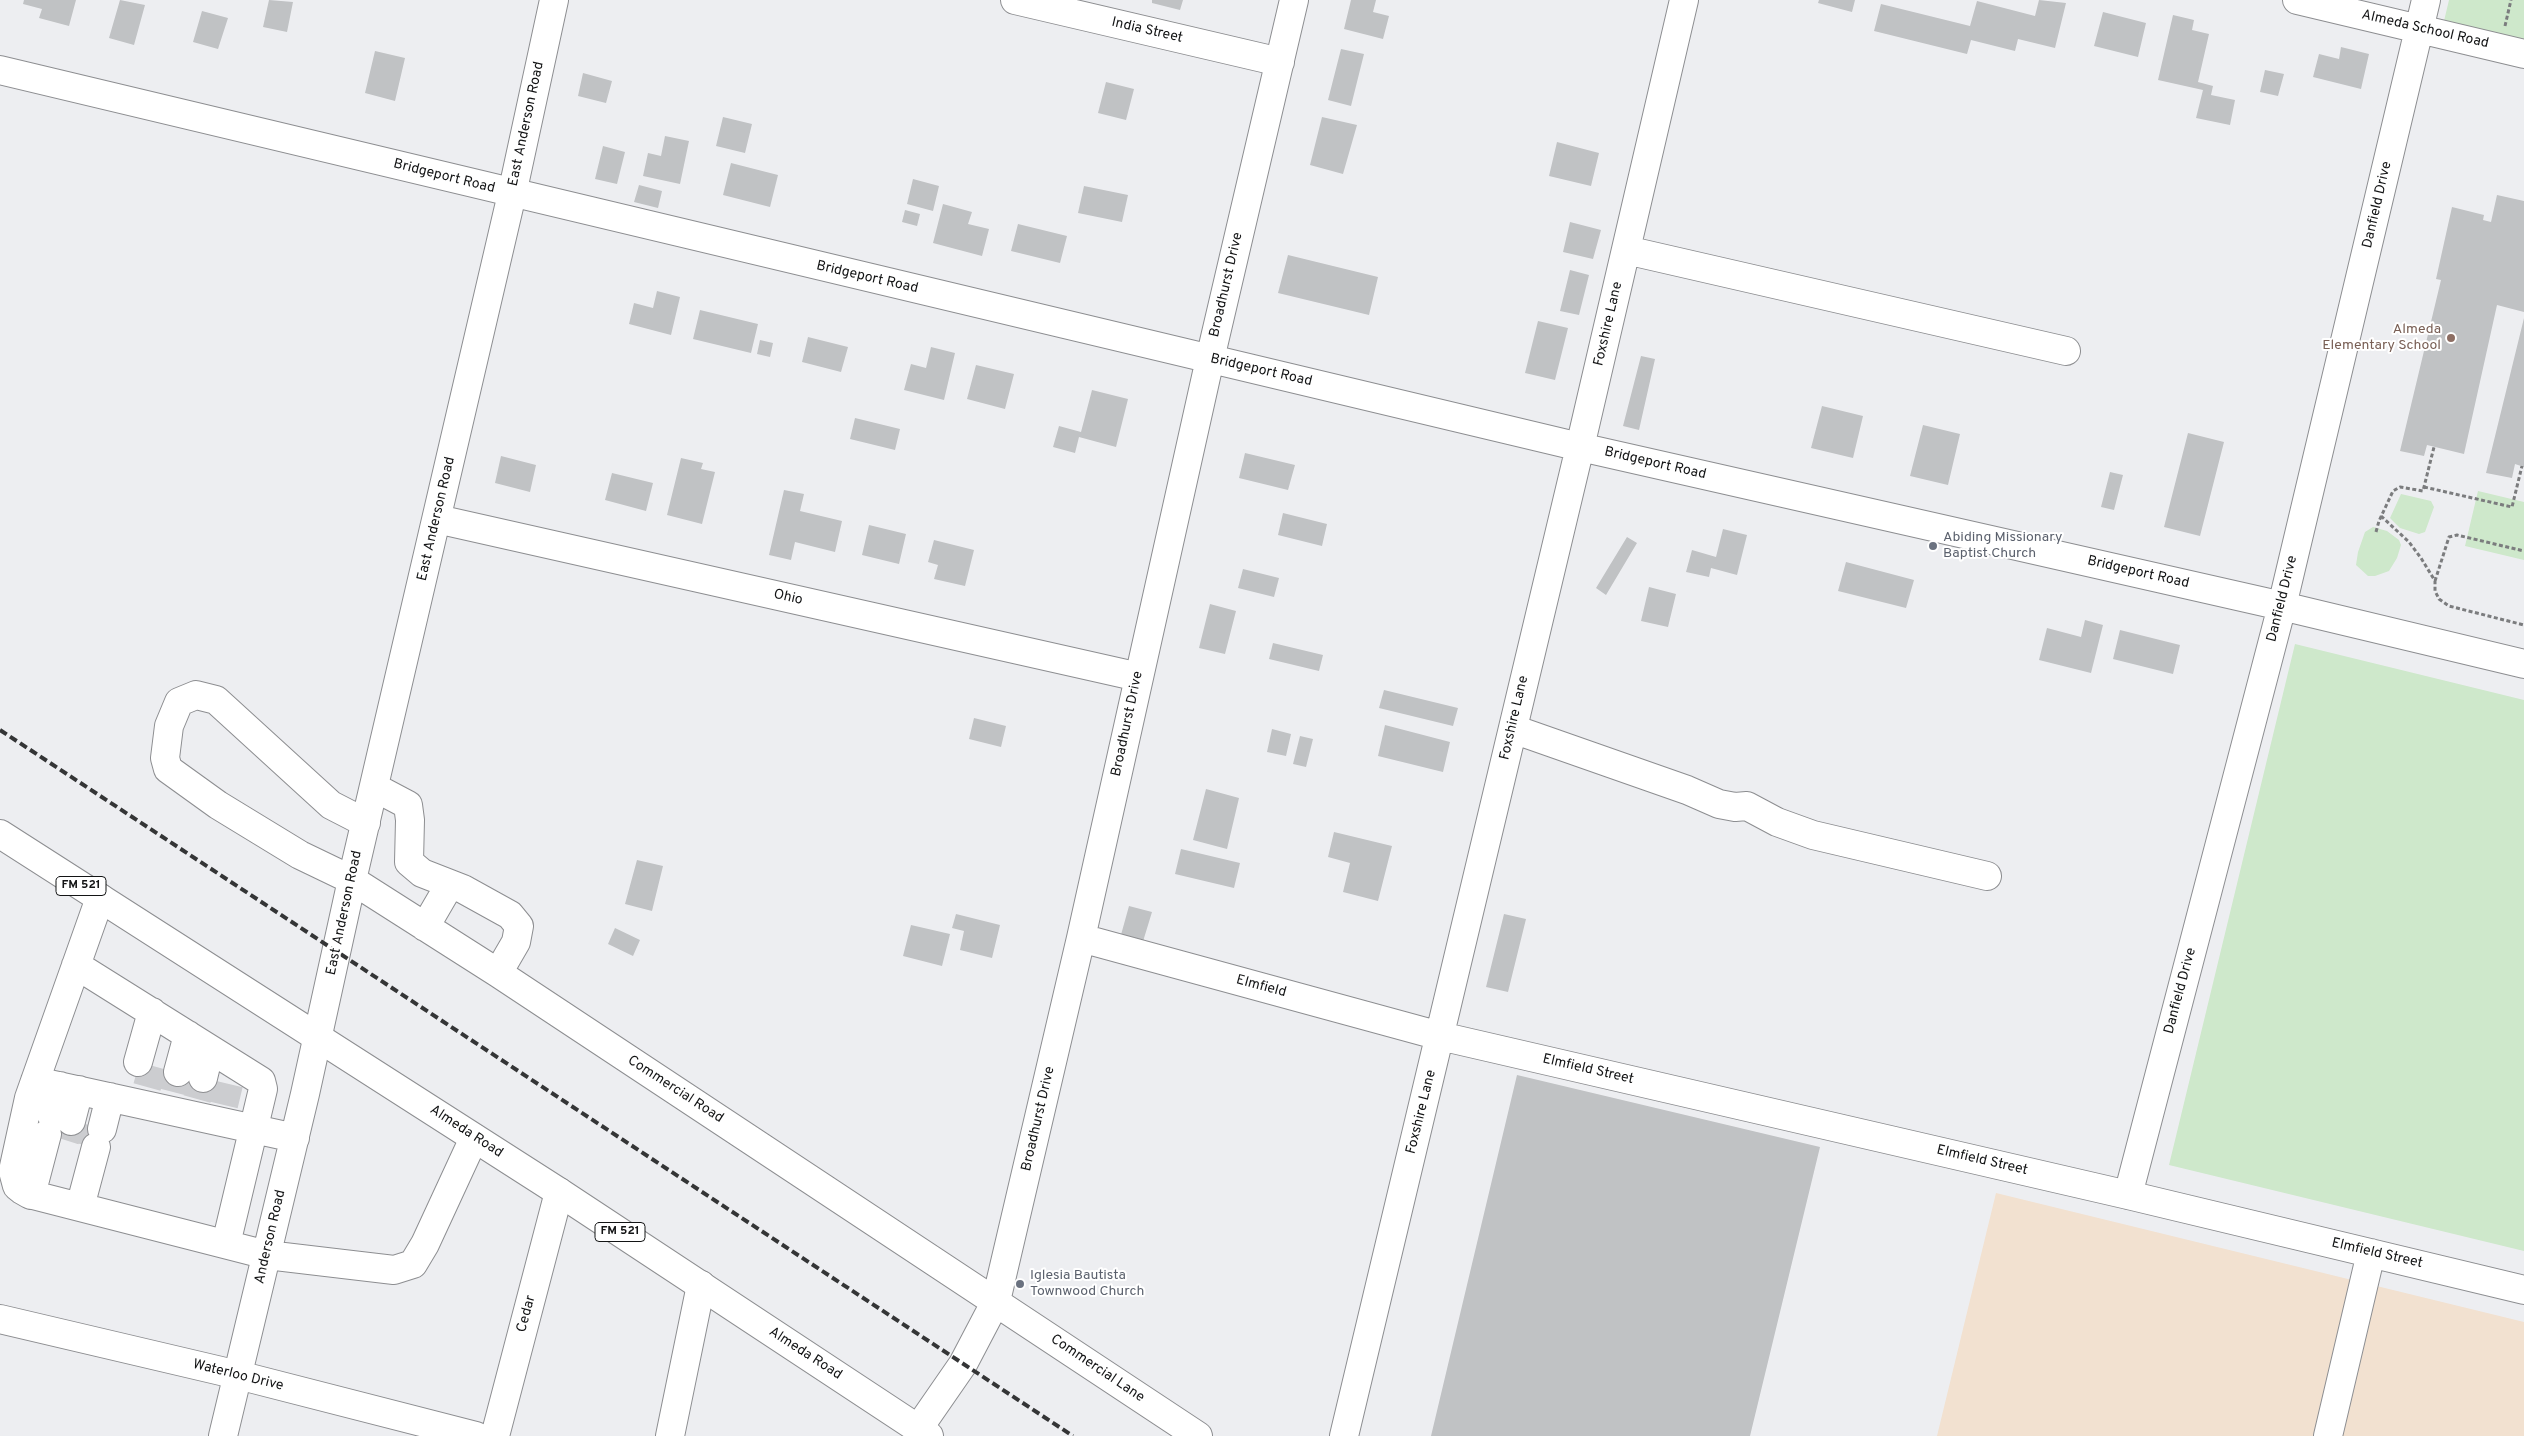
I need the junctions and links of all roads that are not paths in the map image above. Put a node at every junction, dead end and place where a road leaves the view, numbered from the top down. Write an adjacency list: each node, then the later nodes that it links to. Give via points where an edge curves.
1 (554, 0): 11 (street, East Anderson Road)
2 (1015, 0): 9 (street, India Street)
3 (1294, 0): 9 (street, Broadhurst Drive)
4 (1684, 0): 12 (street, Foxshire Lane)
5 (2297, 0): 7 (street, Almeda School Road)
6 (2426, 0): 7 (street, Danfield Drive)
7 (2420, 29): 8 (street, Almeda School Road); 17 (street, Danfield Drive)
8 (2524, 54)
9 (1280, 62): 14 (street, Broadhurst Drive)
10 (0, 70): 11 (street, Bridgeport Road)
11 (512, 194): 14 (street, Bridgeport Road); 16 (street, East Anderson Road)
12 (1626, 250): 13 (street); 15 (street, Foxshire Lane)
13 (2066, 351)
14 (1210, 359): 15 (street, Bridgeport Road); 19 (street, Broadhurst Drive)
15 (1580, 447): 17 (street, Bridgeport Road); 20 (street, Foxshire Lane)
16 (437, 519): 19 (street, Ohio); 21 (street, East Anderson Road)
17 (2282, 606): 18 (street, Bridgeport Road); 42 (street, Danfield Drive)
18 (2524, 664)
19 (1139, 677): 29 (street, Broadhurst Drive)
20 (1513, 728): 24 (street, via 1719,804 1747,806 1777,822 1813,835); 33 (street, Foxshire Lane)
21 (374, 787): 22 (street, East Anderson Road); 26 (street, via 408,805 409,862 422,873)
22 (366, 822): 25 (street, East Anderson Road); 25 (street, Commercial Road, via 330,805 216,700 196,695 180,702 169,726 165,758 168,769 300,855)
23 (0, 834): 27 (street, Almeda Road / FM 521)
24 (1987, 876)
25 (352, 880): 28 (street, Commercial Road); 34 (street, East Anderson Road)
26 (450, 884): 28 (street); 31 (street, via 510,914 519,926 516,942)
27 (100, 898): 30 (street); 34 (street, Almeda Road / FM 521)
28 (425, 927): 31 (street, Commercial Road)
29 (1082, 938): 33 (street, Elmfield); 49 (street, Broadhurst Drive)
30 (76, 965): 32 (street); 36 (street)
31 (498, 973): 49 (street, Commercial Road)
32 (158, 1017): 35 (street); 36 (street)
33 (1440, 1036): 42 (street, Elmfield Street); 58 (street, Foxshire Lane)
34 (318, 1037): 39 (street, Anderson Road); 40 (street, Almeda Road / FM 521)
35 (199, 1042): 36 (street); 37 (street)
36 (132, 1089): 37 (street); 38 (street); 38 (street); 43 (street, via 29,1098 13,1171 17,1186)
37 (238, 1100): 39 (street); 44 (street)
38 (69, 1130): 43 (street); 43 (street)
39 (294, 1138): 46 (street, Anderson Road)
40 (474, 1138): 41 (street, Almeda Road / FM 521); 46 (street, via 413,1264 394,1270)
41 (559, 1192): 47 (street, Almeda Road / FM 521); 55 (street, Cedar)
42 (2128, 1195): 45 (street, Elmfield Street)
43 (50, 1199): 44 (street)
44 (226, 1244): 46 (street)
45 (2371, 1253): 48 (street, Elmfield Street); 59 (street)
46 (267, 1255): 51 (street, Anderson Road)
47 (701, 1285): 52 (street, Almeda Road / FM 521); 56 (street)
48 (2524, 1290)
49 (996, 1301): 52 (street, Broadhurst Drive); 57 (street, Commercial Lane)
50 (0, 1319): 51 (street, Waterloo Drive)
51 (238, 1375): 53 (street, Anderson Road); 54 (street, Waterloo Drive)
52 (924, 1432)
53 (223, 1436)
54 (476, 1436)
55 (495, 1436)
56 (670, 1436)
57 (1198, 1436)
58 (1344, 1436)
59 (2328, 1436)

